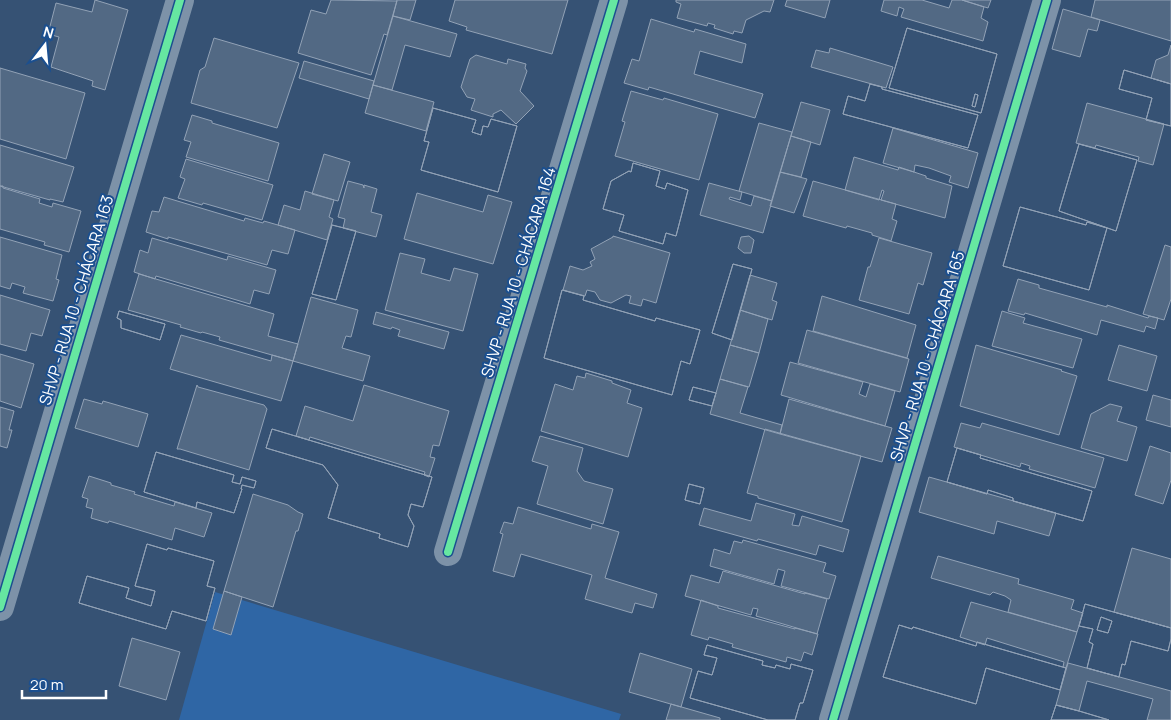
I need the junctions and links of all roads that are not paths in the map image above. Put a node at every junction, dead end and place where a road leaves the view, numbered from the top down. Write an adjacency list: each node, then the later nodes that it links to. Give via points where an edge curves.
1 (180, 0): 5 (street, SHVP - RUA 10 - CHÁCARA 163)
2 (614, 0): 4 (street, SHVP - RUA 10 - CHÁCARA 164)
3 (1047, 0): 6 (street, SHVP - RUA 10 - CHÁCARA 165)
4 (448, 552)
5 (0, 607)
6 (834, 720)

